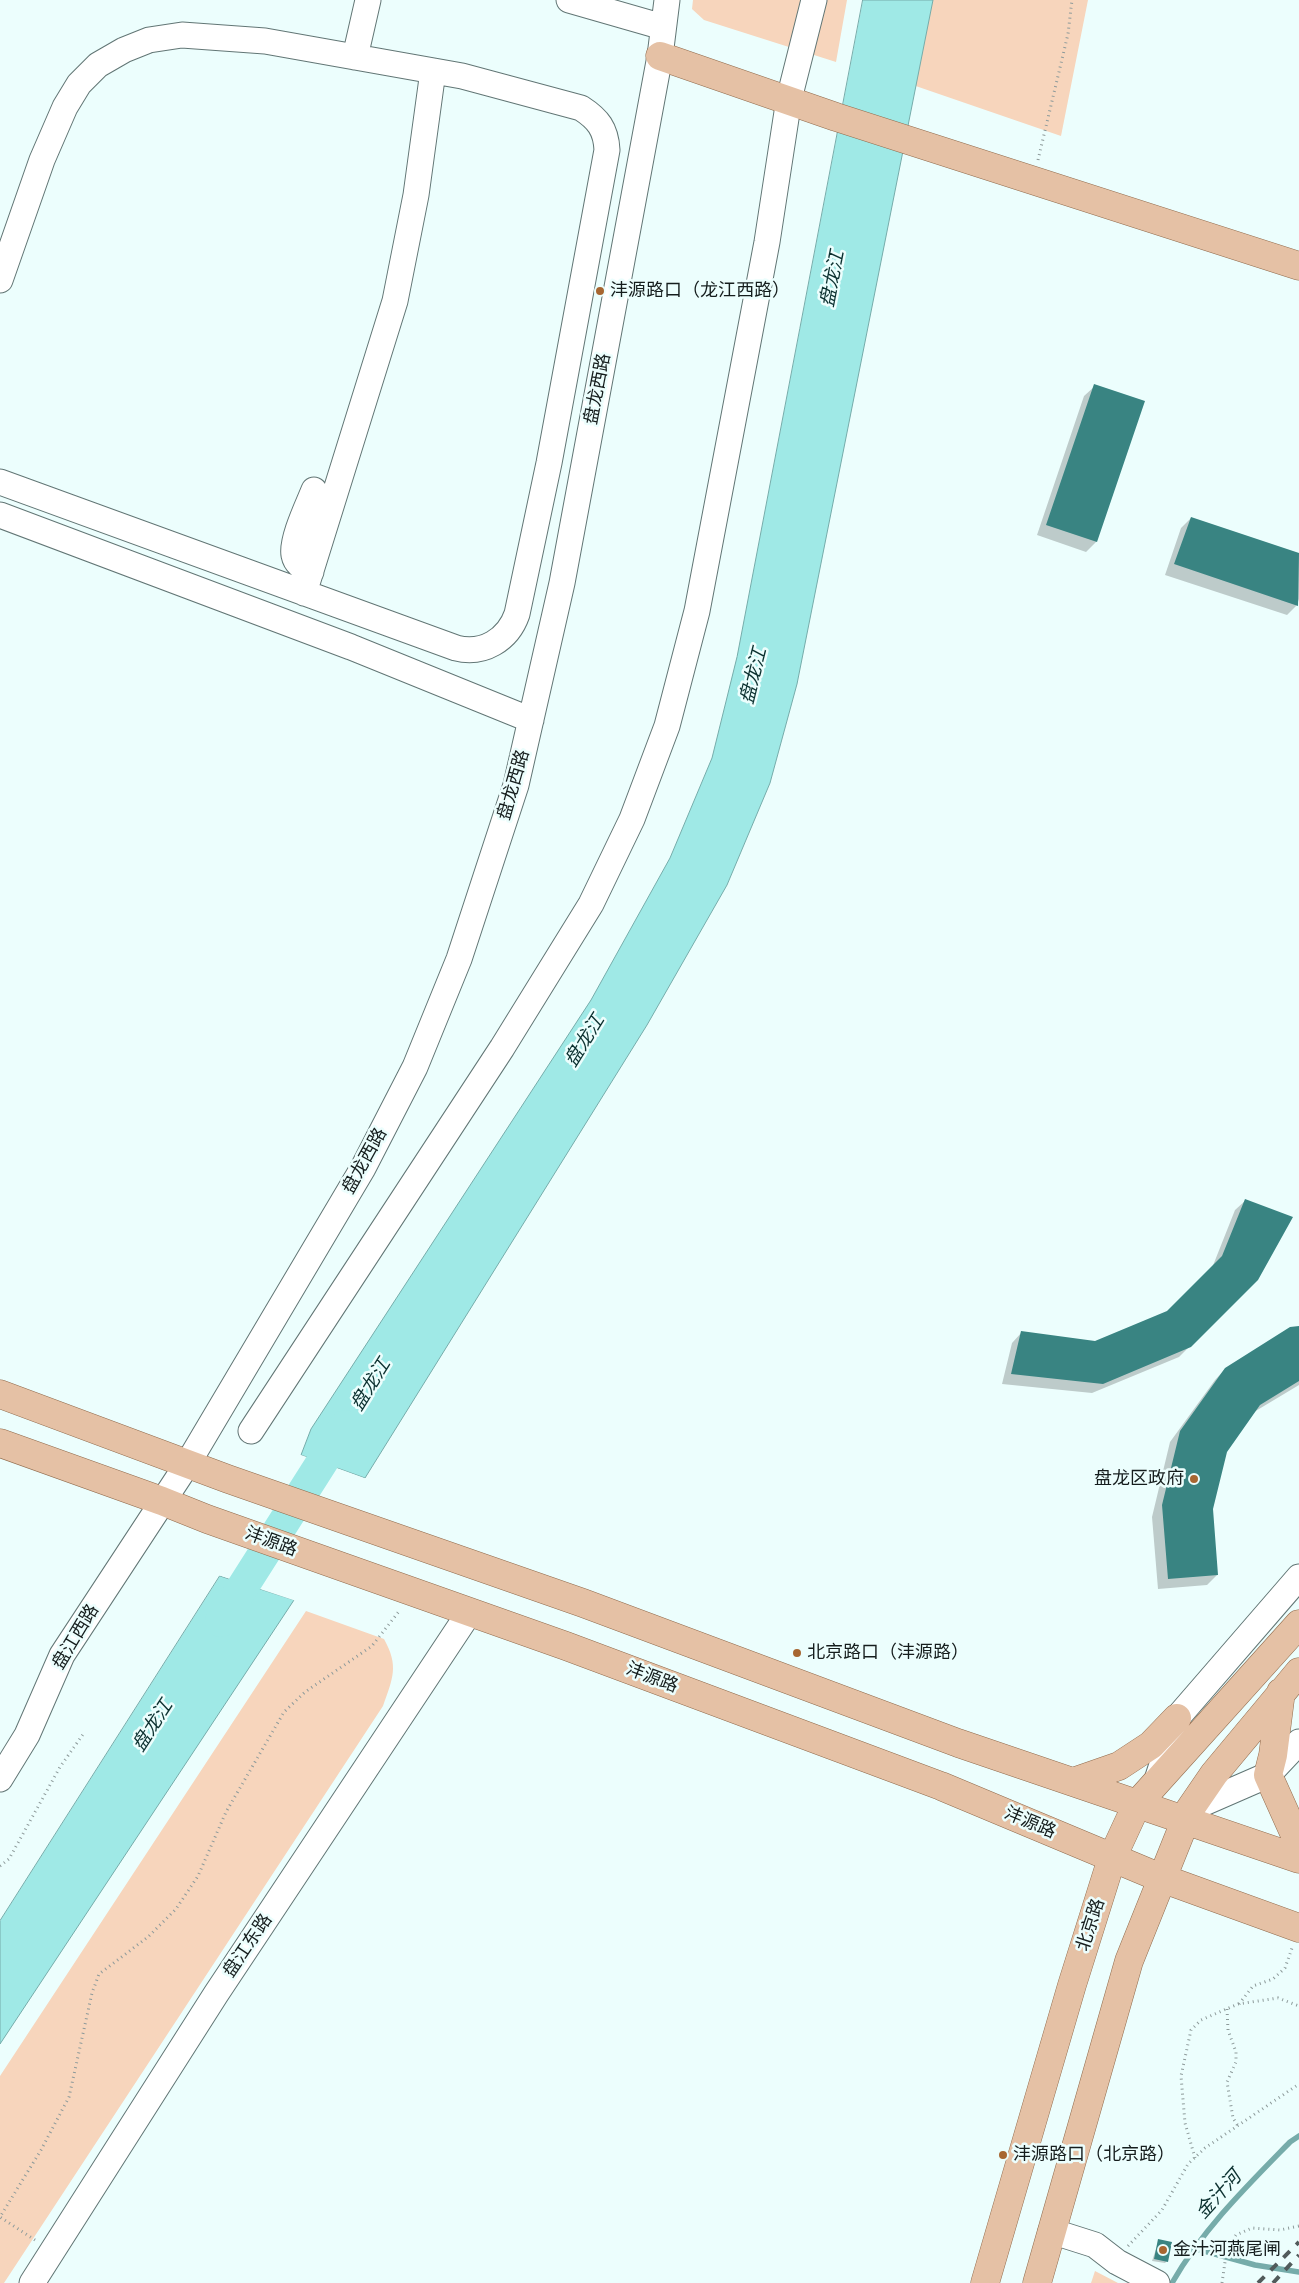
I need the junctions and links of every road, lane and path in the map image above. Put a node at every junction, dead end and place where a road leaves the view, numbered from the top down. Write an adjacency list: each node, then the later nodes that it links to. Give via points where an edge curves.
1 (368, 0): 8 (street)
2 (569, 0): 6 (street)
3 (667, 0): 6 (street, 盘龙西路)
4 (814, 0): 10 (street)
5 (1072, 0): 11 (path, via 1068,34)
6 (663, 27): 7 (street, 盘龙西路)
7 (660, 56): 10 (main road); 18 (street, 盘龙西路, via 562,583)
8 (355, 57): 9 (street); 13 (street, via 266,41 182,36 149,40 98,65 79,84 65,107 42,160)
9 (433, 71): 17 (street, via 416,195 395,301); 17 (street, via 580,108 601,126 608,150 517,614 505,636 492,645 466,651)
10 (789, 99): 11 (main road); 20 (street, via 767,242 697,611 666,726 632,819 591,904 502,1048)
11 (1033, 180): 12 (main road)
12 (1299, 266)
13 (0, 280)
14 (0, 482): 17 (street)
15 (314, 490): 17 (street, via 295,544 294,556)
16 (0, 515): 18 (street, via 360,650)
17 (307, 582)
18 (531, 720): 22 (street, 盘龙西路, via 516,785 459,959 415,1067 363,1168)
19 (0, 1394): 22 (main road)
20 (252, 1431)
21 (0, 1443): 23 (main road, 沣源路)
22 (188, 1463): 23 (street, 盘龙西路); 36 (main road)
23 (162, 1500): 25 (main road, 沣源路, via 230,1528); 34 (street, 盘江西路, via 62,1655 27,1735)
24 (1299, 1577): 30 (street)
25 (414, 1593): 26 (main road, 沣源路); 53 (path, via 372,1646 305,1692 284,1712 226,1812 198,1876 176,1909 148,1937 99,1974 69,2097 0,2217)
26 (469, 1613): 40 (main road, 沣源路, via 942,1786); 53 (street, 盘江东路, via 216,1994)
27 (1299, 1624): 35 (main road, 北京路)
28 (1299, 1672): 29 (main road)
29 (1281, 1692): 33 (main road); 38 (main road, via 1214,1774)
30 (1177, 1718): 35 (street); 36 (main road, via 1151,1745 1119,1766)
31 (84, 1733): 42 (path, via 60,1767 9,1859)
32 (1299, 1742): 33 (street)
33 (1268, 1775): 38 (street); 39 (main road)
34 (0, 1779)
35 (1157, 1780): 37 (main road, 北京路)
36 (1073, 1782): 37 (main road)
37 (1137, 1804): 38 (main road); 40 (main road, 北京路)
38 (1188, 1814): 41 (main road); 43 (main road)
39 (1299, 1844)
40 (1112, 1858): 43 (main road, 沣源路); 57 (main road, 北京路)
41 (1299, 1859)
42 (0, 1866)
43 (1161, 1878): 44 (main road, 沣源路); 52 (main road, via 1129,1961)
44 (1297, 1934): 45 (path, via 1285,1968 1273,1979 1254,1986)
45 (1238, 2004): 46 (path, via 1278,1998); 47 (path)
46 (1299, 2006)
47 (1227, 2009): 49 (path, via 1228,2030 1236,2052 1236,2062 1227,2082 1233,2118); 50 (path, via 1201,2020 1191,2030 1181,2076 1185,2123)
48 (1299, 2084): 49 (path)
49 (1238, 2126): 50 (path)
50 (1195, 2158): 54 (path, via 1188,2164 1162,2210 1132,2240)
51 (1299, 2226): 59 (path, via 1280,2230 1252,2228 1236,2235 1227,2248)
52 (1051, 2231): 54 (street, via 1095,2245); 58 (main road)
53 (53, 2251): 56 (street, 盘江东路)
54 (1117, 2262): 55 (street)
55 (1156, 2282)
56 (32, 2283)
57 (985, 2283)
58 (1036, 2283)
59 (1222, 2283)

